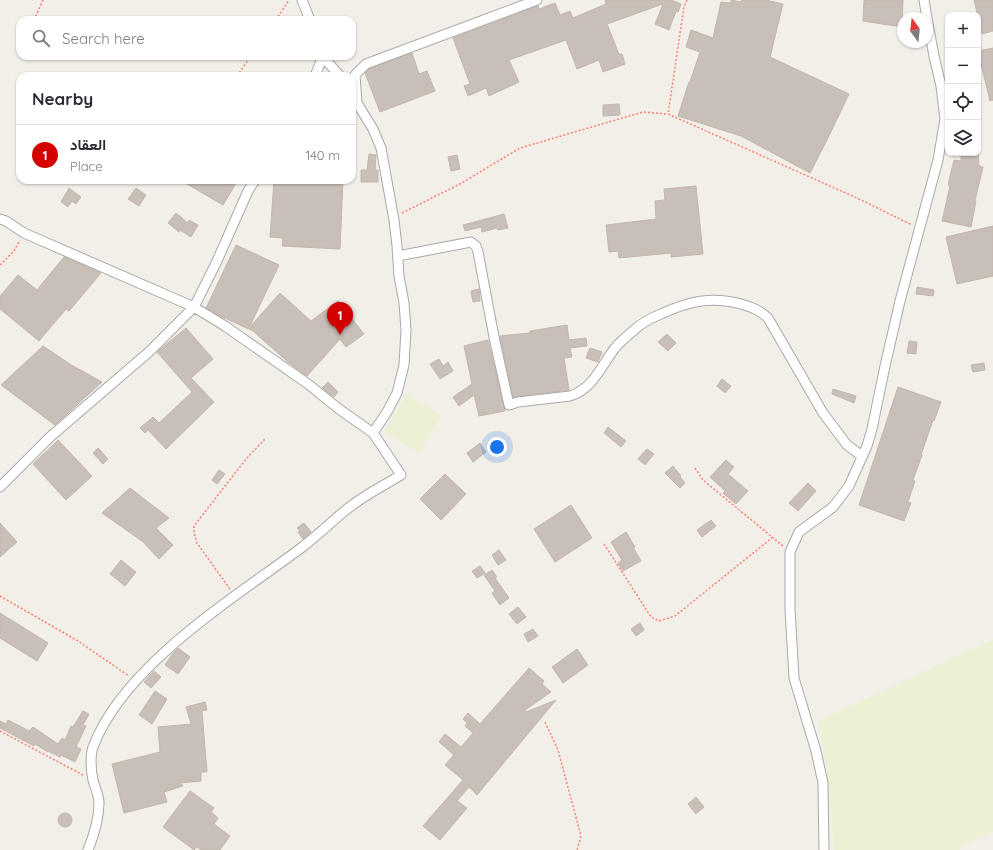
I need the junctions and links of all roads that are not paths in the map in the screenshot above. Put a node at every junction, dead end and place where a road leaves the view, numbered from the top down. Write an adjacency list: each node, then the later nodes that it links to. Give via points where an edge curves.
1 (302, 0): 5 (street)
2 (537, 0): 11 (street, via 366,64)
3 (924, 0): 4 (street)
4 (926, 12)
5 (308, 16)
6 (933, 48): 18 (street, via 945,119 938,160 886,358 872,429)
7 (322, 60): 9 (street)
8 (326, 60): 10 (street)
9 (317, 72)
10 (336, 72)
11 (356, 74)
12 (356, 101): 15 (street, via 381,148)
13 (252, 184): 16 (street)
14 (0, 219): 16 (street, via 24,233)
15 (398, 256): 17 (street, via 406,323 404,365 396,393); 18 (street, via 471,242 476,246 509,405 578,393 586,388 616,348 648,319 696,301 716,299 748,306 762,312 768,318 823,412 847,445)
16 (194, 307): 17 (street, via 308,384); 19 (street, via 150,351 50,437)
17 (373, 433): 20 (street, via 400,475 348,508 302,548 177,642 151,665 116,705 92,749 91,761 93,780 97,788 98,816)
18 (862, 456): 21 (street, via 849,486 833,507 799,532 790,552 794,678 823,783)
19 (0, 488)
20 (88, 850)
21 (824, 850)

